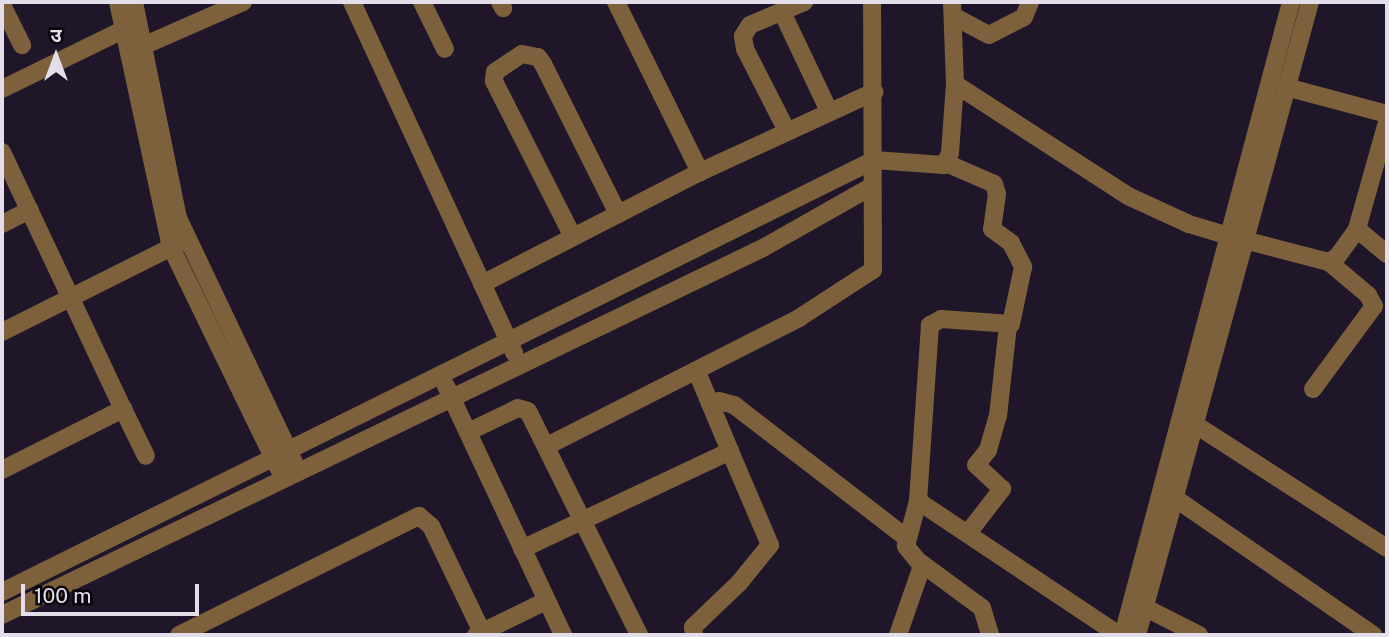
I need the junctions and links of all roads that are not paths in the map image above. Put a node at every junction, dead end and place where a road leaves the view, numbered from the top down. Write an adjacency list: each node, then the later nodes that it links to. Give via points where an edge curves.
1 (118, 2): 17 (street)
2 (135, 2): 19 (street)
3 (243, 2): 19 (street)
4 (352, 2): 44 (street)
5 (422, 2): 20 (street)
6 (616, 2): 33 (street)
7 (804, 2): 15 (street)
8 (860, 2): 16 (street)
9 (872, 2): 16 (street)
10 (1030, 2): 14 (street, via 1024,17 989,36)
11 (1291, 2): 40 (street)
12 (1310, 2): 22 (street)
13 (2, 5): 18 (street)
14 (954, 9): 21 (street)
15 (782, 12): 25 (street); 28 (street, via 750,25 743,44)
16 (870, 27): 24 (street)
17 (125, 29): 19 (street); 23 (street)
18 (22, 45)
19 (137, 49): 41 (street)
20 (445, 49)
21 (955, 84): 31 (street); 40 (street, via 1128,196 1189,224)
22 (1286, 87): 26 (street); 40 (street)
23 (2, 89)
24 (874, 92): 25 (street); 30 (street)
25 (829, 111): 28 (street)
26 (1387, 114)
27 (1387, 122): 32 (street)
28 (787, 131): 33 (street)
29 (2, 152): 35 (street)
30 (874, 160): 31 (street, via 937,167); 34 (street); 48 (street)
31 (946, 163): 46 (street, via 989,179 997,188 990,225 1011,243 1023,267 1016,316)
32 (1382, 164): 38 (street)
33 (700, 172): 36 (street)
34 (872, 187): 49 (street, via 763,248); 50 (street, via 873,270 799,318)
35 (30, 210): 37 (street); 45 (street)
36 (618, 214): 39 (street); 39 (street, via 543,64 538,57 522,54 495,72 494,81)
37 (2, 224)
38 (1357, 229): 42 (street); 43 (street)
39 (573, 237): 44 (street)
40 (1237, 239): 43 (street); 56 (street)
41 (178, 244): 45 (street); 60 (street)
42 (1387, 254)
43 (1329, 262): 52 (street, via 1368,295 1374,306)
44 (482, 284): 48 (street)
45 (72, 299): 47 (street); 55 (street)
46 (1008, 325): 65 (street, via 952,319 931,322); 67 (street, via 998,416 988,450 976,466 1002,489)
47 (2, 332)
48 (510, 344): 49 (street); 51 (street)
49 (519, 363): 53 (street)
50 (697, 372): 54 (street); 58 (street)
51 (442, 377): 53 (street); 60 (street)
52 (1313, 389)
53 (451, 397): 57 (street); 63 (street)
54 (710, 404): 59 (street); 68 (street, via 725,401 734,405)
55 (123, 409): 61 (street); 62 (street)
56 (1186, 419): 64 (street); 69 (street)
57 (468, 432): 58 (street, via 524,407); 70 (street)
58 (547, 446): 66 (street)
59 (730, 451): 66 (street); 80 (street, via 770,545 693,627)
60 (282, 455): 63 (street); 72 (street)
61 (146, 456)
62 (2, 470)
63 (291, 474): 75 (street)
64 (1167, 493): 74 (street); 86 (street)
65 (918, 501): 67 (street); 68 (street)
66 (586, 521): 70 (street); 79 (street)
67 (968, 533): 83 (street)
68 (907, 538): 71 (street, via 906,546)
69 (1387, 548)
70 (522, 549): 73 (street)
71 (921, 562): 81 (street); 82 (street, via 982,608)
72 (2, 592)
73 (546, 601): 76 (street); 78 (street)
74 (1137, 604): 83 (street); 84 (street); 85 (street)
75 (2, 615)
76 (479, 634): 77 (street, via 431,526 419,516)
77 (179, 635)
78 (563, 635)
79 (639, 635)
80 (694, 635)
81 (898, 635)
82 (990, 635)
83 (1121, 635)
84 (1137, 635)
85 (1199, 635)
86 (1371, 635)

